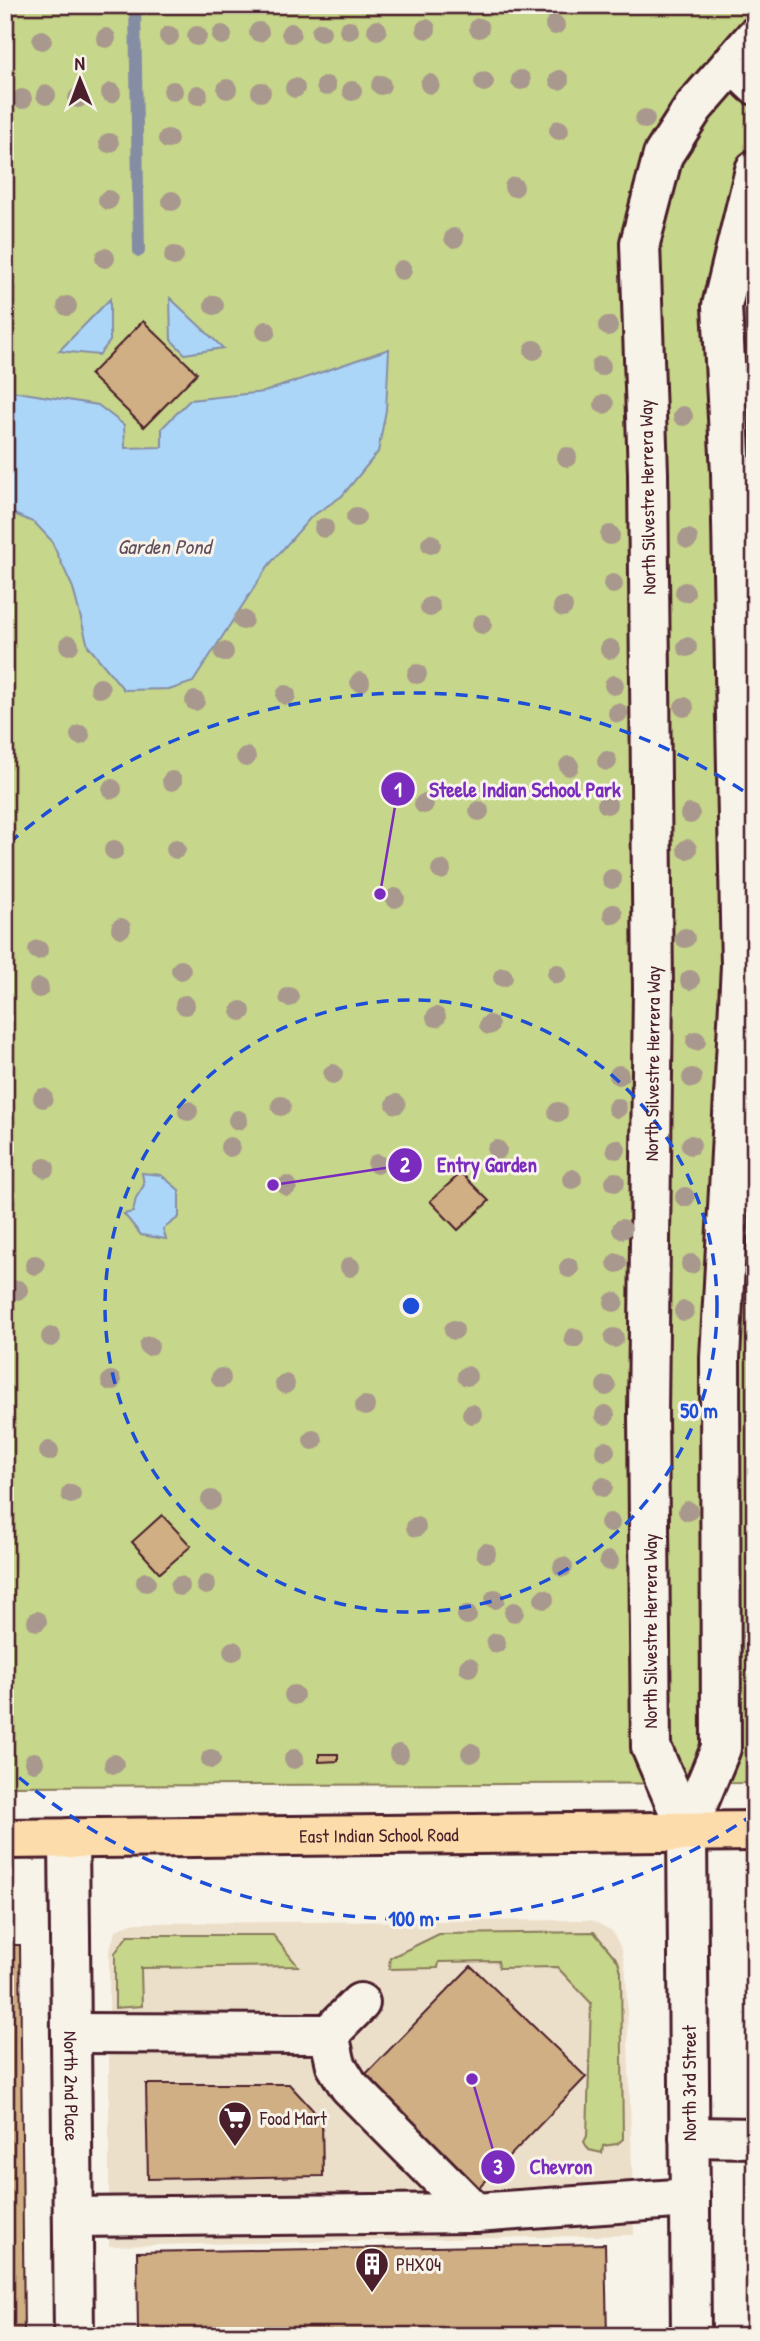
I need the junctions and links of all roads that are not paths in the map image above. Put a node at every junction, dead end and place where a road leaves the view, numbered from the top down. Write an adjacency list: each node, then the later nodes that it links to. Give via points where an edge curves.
1 (747, 62): 3 (street, North Silvestre Herrera Way, via 694,107 663,155 640,243 648,473 653,975 648,1412 651,1747)
2 (755, 170): 3 (street, via 722,306 731,473 741,966 720,1358 721,1748)
3 (687, 1830): 4 (main road, East Indian School Road); 5 (main road, East Indian School Road); 10 (street, North 3rd Street)
4 (755, 1831)
5 (69, 1838): 6 (main road, East Indian School Road); 8 (street, North 2nd Place)
6 (5, 1839)
7 (360, 2003): 9 (street)
8 (71, 2033): 9 (street); 14 (street, North 2nd Place)
9 (329, 2034): 13 (street, via 336,2065 349,2086)
10 (689, 2137): 11 (street); 12 (street, North 3rd Street)
11 (755, 2138)
12 (690, 2198): 13 (street); 16 (street, North 3rd Street)
13 (475, 2213): 14 (street)
14 (73, 2217): 15 (street, North 2nd Place)
15 (74, 2336)
16 (691, 2336)

